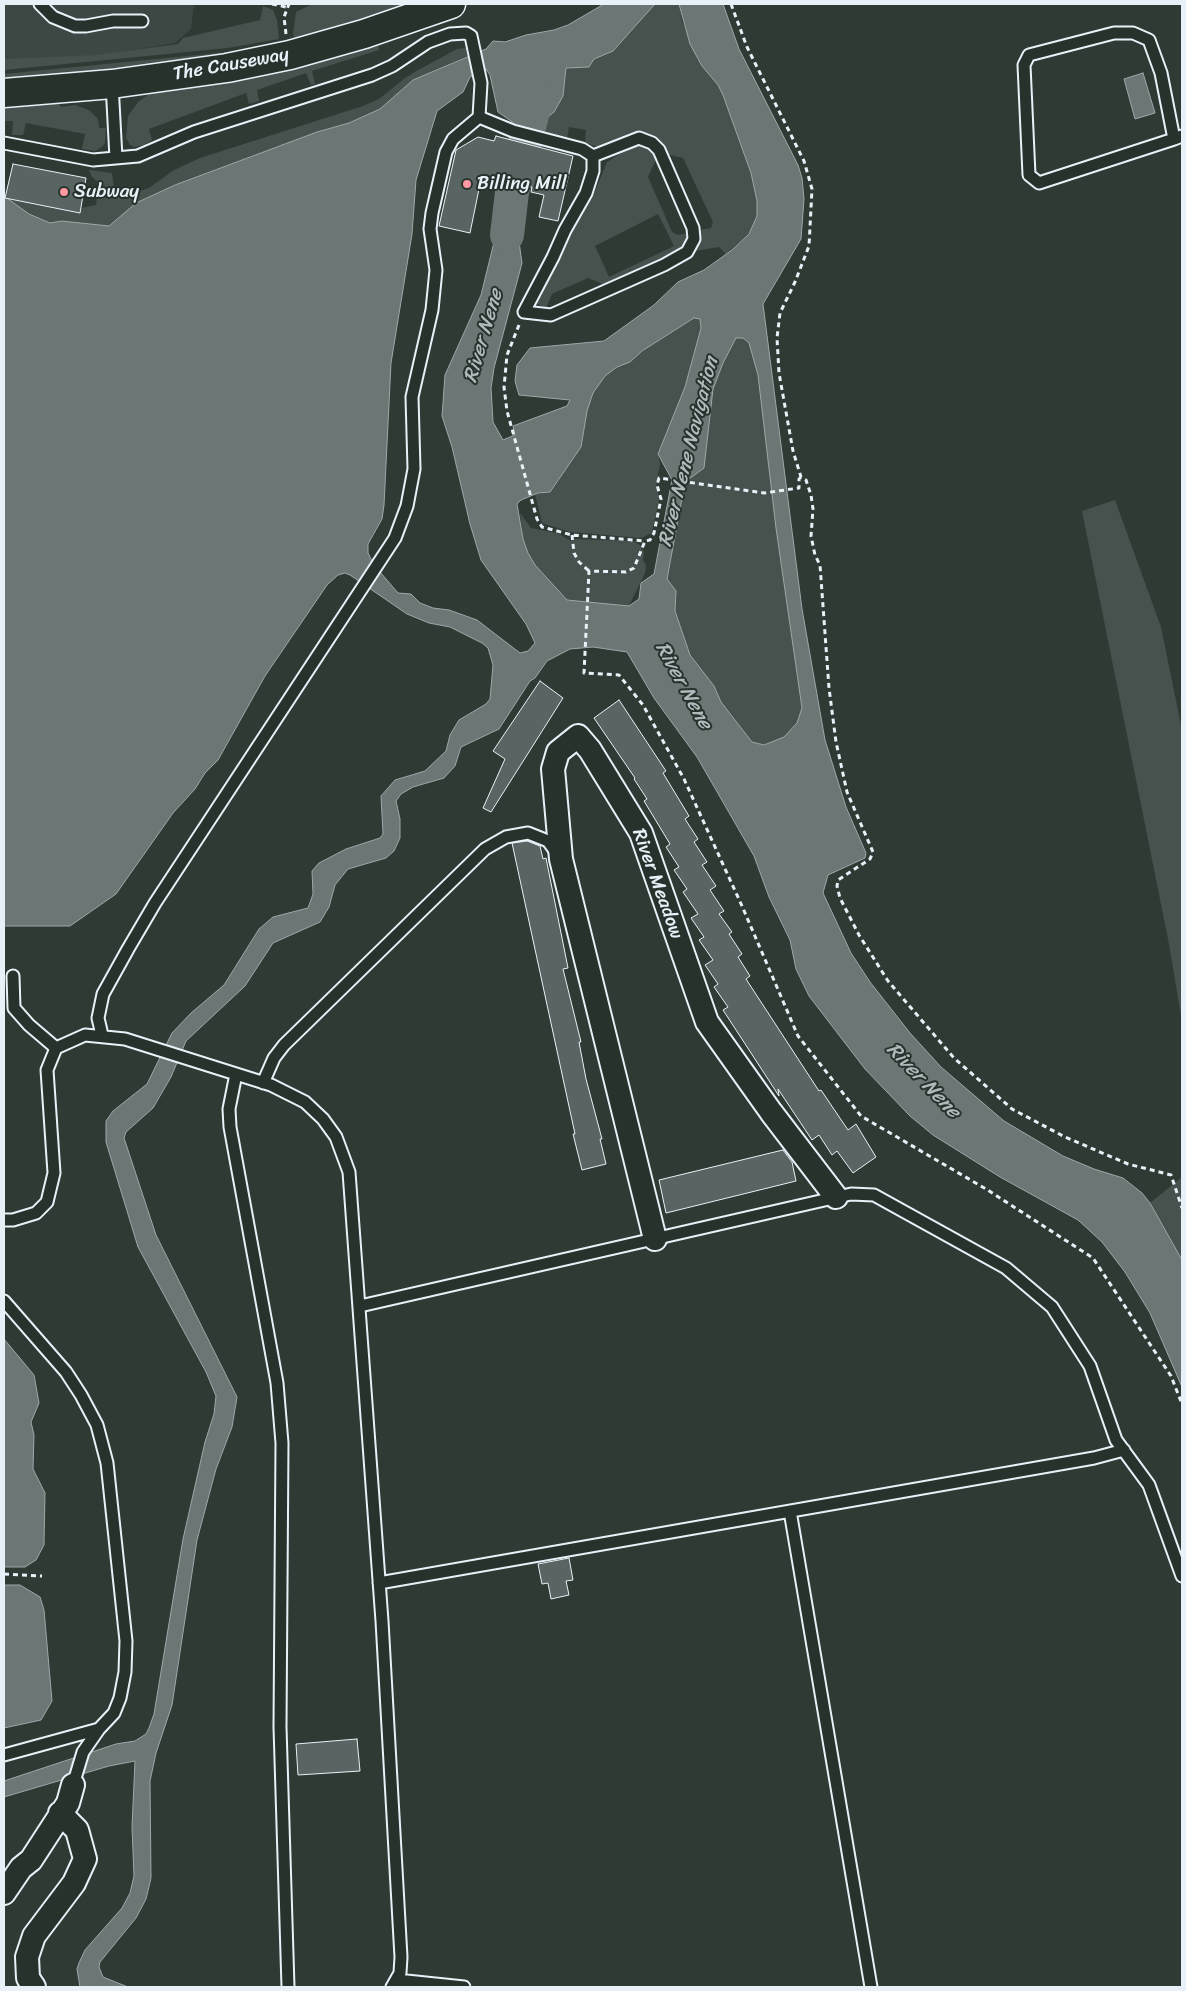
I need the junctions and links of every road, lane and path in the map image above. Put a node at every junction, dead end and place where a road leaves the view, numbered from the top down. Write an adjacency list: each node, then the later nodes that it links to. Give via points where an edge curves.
1 (40, 4): 6 (lane, via 53,17 75,26 113,20)
2 (272, 4): 5 (path)
3 (451, 4): 7 (street, The Causeway)
4 (731, 4): 16 (path, via 747,47 804,161 812,189 809,246 780,314 777,338 779,373)
5 (287, 5): 7 (path, via 284,24)
6 (142, 21)
7 (290, 55): 8 (street, The Causeway, via 227,68)
8 (112, 84): 9 (street, The Causeway); 14 (lane)
9 (4, 94)
10 (478, 117): 13 (lane, via 513,132 582,149); 14 (lane, via 481,83 474,44 466,33 450,34 428,42 392,66 372,74 203,129 138,156); 22 (lane, via 453,139 446,152 432,213 430,230 436,270 432,310 412,397 414,469 407,506 395,538 128,949 102,994 98,1018)
11 (1178, 138): 11 (lane, via 1039,183 1028,174 1024,65 1029,55 1114,33 1133,33 1149,40)
12 (4, 143): 14 (lane, via 69,157)
13 (593, 156): 15 (lane, via 593,171 586,193); 15 (lane, via 639,138 652,143 659,150 693,228 691,247 664,265 551,315)
14 (116, 158)
15 (524, 312): 17 (path, via 507,355 504,387 507,411 542,527)
16 (801, 477): 18 (path, via 799,488 764,493 659,478 661,499 654,533 650,540); 27 (path, via 806,480 813,509 811,536 820,565 836,742 847,792 873,852 870,859 838,880 840,898 859,935 888,982 954,1058 1012,1109 1065,1137 1128,1164 1171,1175)
17 (572, 535): 18 (path); 19 (path, via 578,562)
18 (645, 541): 19 (path, via 634,568 626,572)
19 (589, 571): 32 (path, via 584,672 619,675 643,705 684,780 798,1036 861,1116 1093,1258 1171,1376)
20 (561, 859): 25 (lane, via 548,841 528,833 506,837 485,848 284,1045); 26 (street, River Meadow, via 553,769 558,752 578,736 641,833 707,1022); 29 (street, River Meadow)
21 (13, 976): 23 (lane, via 14,1008)
22 (102, 1035): 23 (lane, via 85,1035); 24 (lane, via 125,1039)
23 (56, 1048): 28 (lane, via 47,1070 54,1173 47,1202 36,1213)
24 (236, 1074): 25 (lane); 46 (lane, via 229,1109 230,1127 277,1383 282,1444 280,1718)
25 (263, 1083): 31 (lane, via 305,1102 336,1137 349,1172)
26 (836, 1197): 29 (lane); 33 (lane, via 874,1195 1006,1268 1039,1293 1064,1324 1090,1366 1116,1440)
27 (1182, 1208)
28 (4, 1220)
29 (656, 1239): 31 (lane)
30 (4, 1301): 39 (lane, via 66,1372 81,1395 97,1424 107,1463 126,1641 120,1698 114,1713)
31 (360, 1306): 38 (lane)
32 (1182, 1404)
33 (1124, 1450): 34 (lane); 37 (lane, via 1149,1485)
34 (790, 1511): 38 (lane); 48 (lane)
35 (4, 1574): 36 (path)
36 (42, 1576)
37 (1182, 1576)
38 (379, 1583): 44 (lane, via 401,1957 400,1973)
39 (99, 1729): 40 (lane); 41 (lane, via 83,1752)
40 (4, 1755)
41 (73, 1785): 42 (street, via 68,1803)
42 (60, 1813): 43 (street, via 30,1860); 45 (street, via 77,1830 85,1859 74,1882 34,1936 27,1957 28,1978)
43 (6, 1885)
44 (394, 1984): 47 (lane)
45 (34, 1987)
46 (288, 1987)
47 (464, 1987)
48 (870, 1987)

